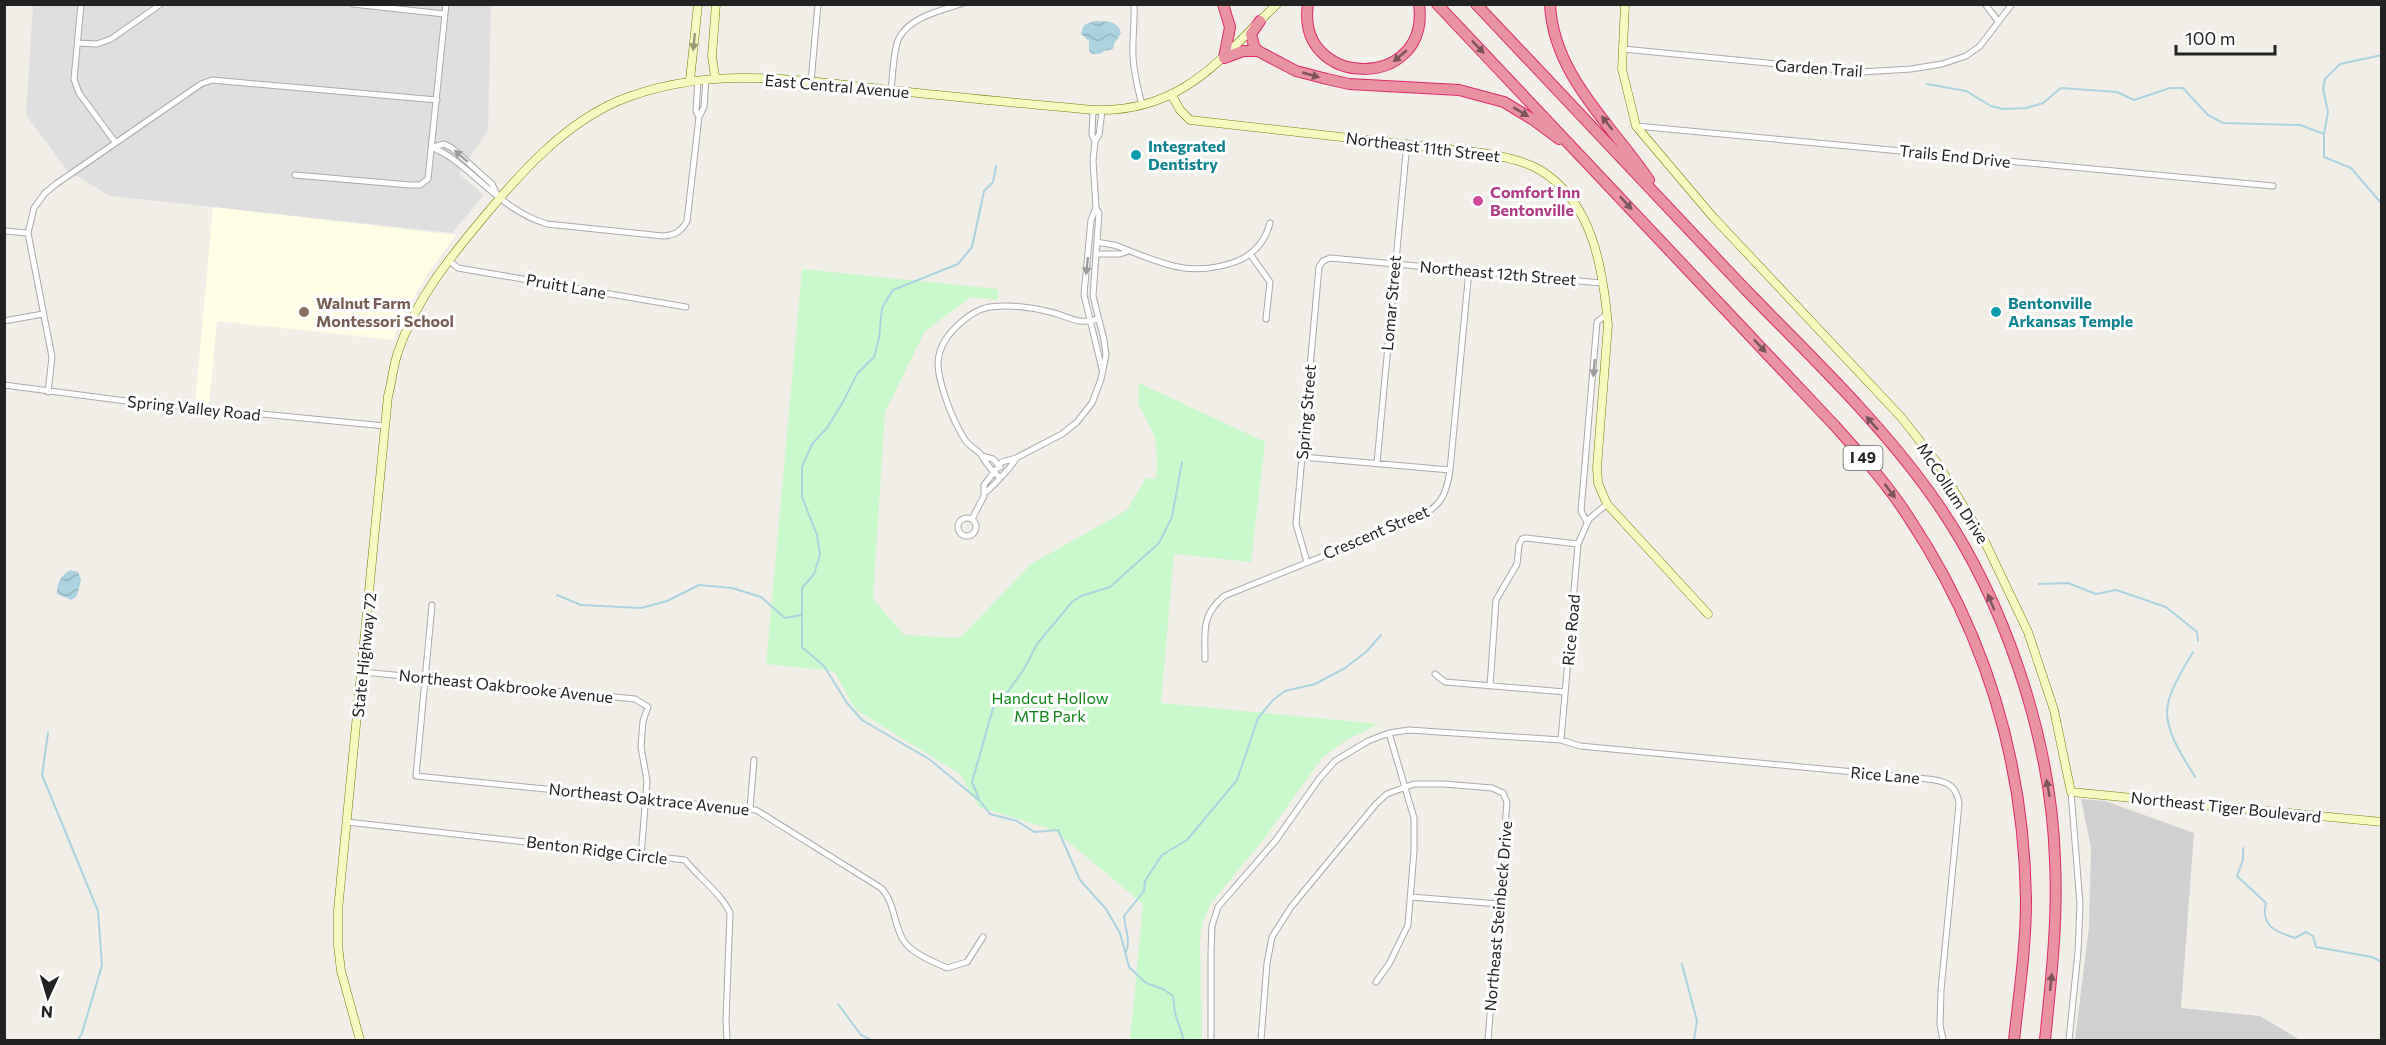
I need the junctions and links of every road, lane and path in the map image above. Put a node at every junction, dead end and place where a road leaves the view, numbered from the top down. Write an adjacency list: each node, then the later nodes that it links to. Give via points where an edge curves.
1 (81, 4): 23 (street)
2 (161, 4): 23 (street, via 111,39 97,44)
3 (353, 4): 20 (street)
4 (446, 4): 20 (street)
5 (698, 4): 28 (street, one-way to 28)
6 (716, 4): 27 (street, via 712,56)
7 (818, 4): 29 (street)
8 (961, 4): 30 (street, via 917,20 906,29 898,40)
9 (1134, 4): 33 (street, via 1133,55)
10 (1223, 4): 26 (highway, via 1230,27)
11 (1277, 4): 21 (street, East Central Avenue)
12 (1308, 4): 13 (highway, one-way to 12, via 1418,30 1406,52 1384,66 1366,70 1337,64 1322,52 1309,28)
13 (1419, 4)
14 (1437, 4): 40 (highway, I 49, one-way to 40)
15 (1476, 4): 43 (highway, I 49)
16 (1550, 4): 43 (highway, one-way to 16, via 1570,73 1556,39)
17 (1625, 4): 24 (street, McCollum Drive)
18 (1985, 4): 22 (street)
19 (2012, 4): 22 (street, Garden Trail)
20 (444, 14): 32 (street)
21 (1260, 21): 25 (highway, via 1251,34); 26 (street, East Central Avenue)
22 (1998, 21): 24 (street, Garden Trail, via 1980,46 1966,56 1942,64 1888,71 1808,68)
23 (78, 43): 36 (street, via 74,78 79,93)
24 (1623, 49): 35 (street, McCollum Drive, via 1622,69)
25 (1257, 51): 26 (highway); 40 (highway, one-way to 40, via 1296,71 1349,84 1459,90 1504,102 1532,118)
26 (1224, 58): 31 (street, East Central Avenue, via 1189,86)
27 (715, 77): 28 (street, East Central Avenue); 29 (street, East Central Avenue)
28 (698, 79): 42 (street, East Central Avenue, via 650,90 591,115 554,143); 42 (street, via 704,107 699,117 687,221 674,235 547,224 529,218)
29 (811, 82): 30 (street, East Central Avenue)
30 (891, 90): 34 (street, East Central Avenue)
31 (1171, 94): 33 (street, East Central Avenue); 37 (street, Northeast 11th Street, via 1190,120)
32 (437, 100): 36 (street, via 212,80); 38 (street)
33 (1142, 105): 34 (street, East Central Avenue)
34 (1097, 111): 44 (street, via 1092,135)
35 (1636, 126): 41 (street, Trails End Drive); 96 (street, McCollum Drive, via 1713,216 1901,417 1938,464 1985,542 2028,632 2054,710)
36 (115, 142): 47 (street, via 45,193 33,208)
37 (1407, 144): 54 (street, Lomar Street); 57 (street, Northeast 11th Street, via 1483,153 1517,160 1540,170 1564,189 1590,229)
38 (433, 147): 39 (street, via 428,178 420,185); 42 (street, via 444,144 452,148 492,184)
39 (295, 175)
40 (1602, 177): 112 (highway, I 49, one-way to 112, via 1874,469 1939,565 1965,617 1988,671 2004,727 2024,843 2026,902)
41 (2273, 186)
42 (500, 198): 52 (street, East Central Avenue)
43 (1665, 205): 113 (highway, I 49, one-way to 43, via 2056,914 2050,803 2026,693 1986,589 1931,493 1897,450)
44 (1096, 208): 48 (street); 64 (street, one-way to 64, via 1091,220 1085,287)
45 (1270, 223): 51 (street, via 1261,244)
46 (4, 231): 47 (street)
47 (28, 233): 59 (street)
48 (1097, 242): 49 (street); 50 (street)
49 (1126, 252): 50 (street); 51 (street, via 1172,266 1205,270)
50 (1096, 254): 61 (street, via 1093,296)
51 (1250, 254): 62 (street, via 1270,282)
52 (448, 260): 56 (street, East Central Avenue); 58 (street, Pruitt Lane, via 458,268)
53 (1323, 261): 54 (street, Northeast 12th Street, via 1330,258); 70 (street, Spring Street)
54 (1395, 264): 55 (street, Northeast 12th Street); 72 (street, Lomar Street)
55 (1469, 270): 57 (street, Northeast 12th Street); 74 (street, Crescent Street)
56 (436, 276): 68 (street, State Highway 72, via 398,353)
57 (1601, 283): 60 (street, Northeast 11th Street)
58 (686, 307)
59 (43, 314): 63 (street); 67 (street, via 52,357)
60 (1607, 314): 79 (street, Northeast 11th Street, via 1597,467); 81 (street, one-way to 81, via 1598,322 1581,511)
61 (1098, 319): 64 (street); 65 (street, via 1106,348)
62 (1266, 319)
63 (4, 321)
64 (1090, 321): 65 (street); 69 (street, via 1079,322 1033,309 994,306 977,311 950,333 940,349 936,370 957,426 967,444)
65 (1102, 369): 71 (street, via 1092,403 1077,422)
66 (4, 385): 67 (street, Spring Valley Road)
67 (48, 392): 68 (street, Spring Valley Road)
68 (385, 426): 87 (street, State Highway 72)
69 (982, 456): 73 (street); 76 (street, via 983,463)
70 (1302, 457): 72 (street); 83 (street, Spring Street, via 1296,524)
71 (1016, 458): 73 (street); 75 (street)
72 (1377, 463): 74 (street)
73 (999, 465): 75 (street); 76 (street)
74 (1450, 470): 83 (street, Crescent Street, via 1448,489 1433,510)
75 (1005, 471): 77 (street)
76 (993, 472): 77 (street); 78 (street, via 984,485)
77 (999, 477): 78 (street)
78 (984, 493): 80 (street)
79 (1608, 504): 81 (street, Rice Road); 85 (street, Northeast 11th Street)
80 (972, 519)
81 (1587, 522): 82 (street, Rice Road)
82 (1578, 544): 90 (street, via 1522,539 1517,564 1496,600); 91 (street, Rice Road)
83 (1306, 562): 86 (street, Crescent Street, via 1239,588 1211,607 1205,623)
84 (432, 605): 89 (street)
85 (1708, 614)
86 (1205, 658)
87 (363, 672): 89 (street, Northeast Oakbrooke Avenue); 99 (street, State Highway 72)
88 (1435, 674): 90 (street, via 1445,682)
89 (425, 678): 97 (street, Northeast Oakbrooke Avenue, via 635,699 648,707 641,747); 97 (street, Northeast Oaktrace Avenue, via 416,776)
90 (1490, 686): 91 (street)
91 (1565, 692): 93 (street, Rice Road)
92 (1389, 733): 93 (street, via 1409,730); 95 (street); 108 (street, via 1335,761 1276,840 1218,907 1210,953)
93 (1561, 741): 111 (street, Rice Lane, via 1580,746 1928,779 1952,785 1959,804 1940,1000)
94 (754, 760): 98 (street)
95 (1405, 788): 102 (street, via 1415,829); 103 (street, Northeast Steinbeck Drive, via 1434,783 1492,788 1503,793 1508,805); 109 (street, via 1387,794 1376,804 1276,929 1268,952)
96 (2071, 792): 100 (street, Northeast Tiger Boulevard); 114 (street, McCollum Drive, via 2080,904)
97 (646, 799): 98 (street, Northeast Oaktrace Avenue); 101 (street)
98 (750, 809): 104 (street, Northeast Oaktrace Avenue, via 881,888 891,903 906,944 930,960 947,968 967,962)
99 (347, 822): 101 (street, Benton Ridge Circle); 106 (street, State Highway 72, via 338,945)
100 (2382, 822)
101 (641, 856): 107 (street, Benton Ridge Circle, via 685,860 724,900 730,914)
102 (1411, 897): 103 (street); 105 (street, via 1408,925)
103 (1498, 904): 110 (street, Northeast Steinbeck Drive)
104 (983, 937)
105 (1376, 982)
106 (360, 1041)
107 (728, 1041)
108 (1211, 1041)
109 (1261, 1041)
110 (1488, 1041)
111 (1943, 1041)
112 (2014, 1041)
113 (2045, 1041)
114 (2069, 1041)

